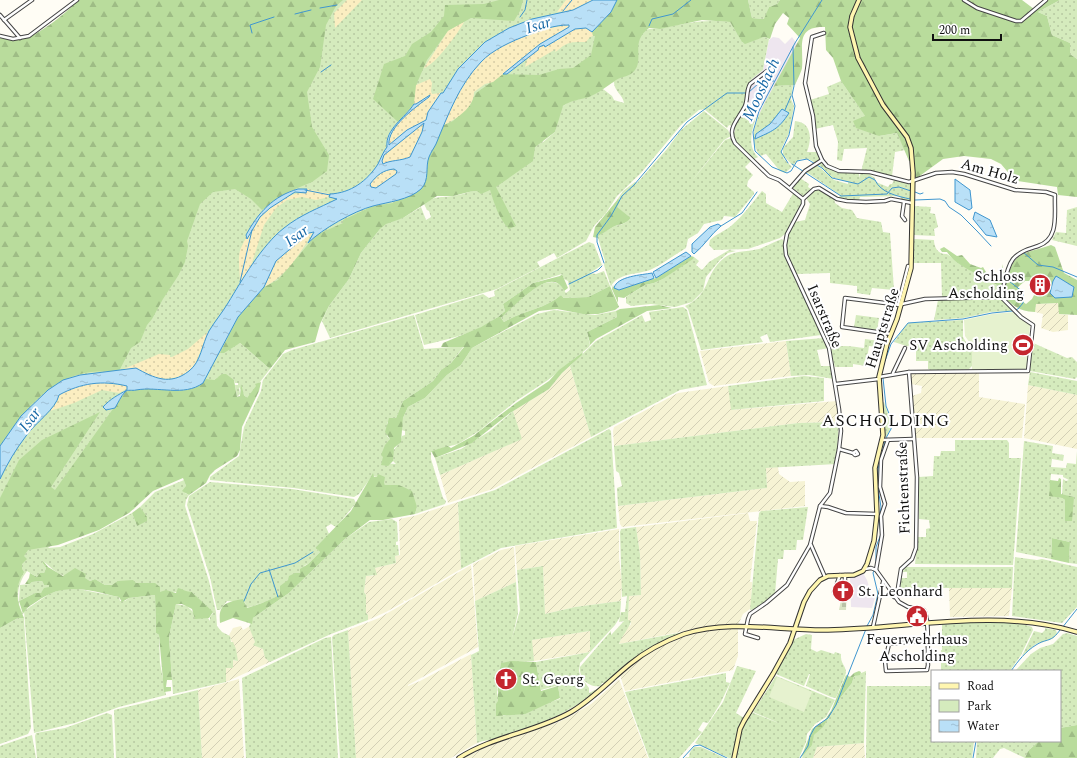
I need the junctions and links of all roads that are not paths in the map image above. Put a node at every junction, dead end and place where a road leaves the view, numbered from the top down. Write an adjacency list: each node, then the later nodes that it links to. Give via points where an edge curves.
1 (32, 0): 7 (street)
2 (77, 0): 10 (street, via 36,32)
3 (860, 0): 13 (main road, Hauptstraße, via 852,16 852,38 858,58 875,93 907,137 912,156)
4 (964, 0): 5 (street, via 977,8 1016,21 1021,21)
5 (1046, 0)
6 (0, 15): 7 (street)
7 (4, 20): 10 (street)
8 (824, 33): 12 (street, via 812,37 805,84 813,116 816,146)
9 (0, 36): 10 (street)
10 (20, 38)
11 (767, 71): 14 (street, via 752,80 745,106 731,128 731,137 769,176)
12 (822, 160): 13 (street, via 827,166 839,171 870,172); 14 (street, via 804,172)
13 (913, 182): 17 (main road, Hauptstraße); 20 (street, Am Holz, via 936,173 952,172 1015,190 1055,195 1054,226 1050,238 1039,246 1022,252 1011,262)
14 (791, 188): 15 (street)
15 (803, 199): 16 (street, via 814,189 819,188 837,199 847,201 891,199); 27 (street, Isarstraße, via 803,204 785,238 786,255 829,348)
16 (904, 202): 17 (street); 18 (street, via 902,216)
17 (912, 204): 21 (main road, Hauptstraße, via 912,262)
18 (905, 220)
19 (908, 266): 21 (street)
20 (1001, 297): 21 (street, via 936,299); 24 (street, via 1033,325 1028,371)
21 (900, 305): 22 (main road, Hauptstraße); 22 (street, via 845,298 842,327)
22 (892, 334): 26 (main road, Hauptstraße)
23 (905, 348): 25 (street)
24 (909, 372): 25 (street); 28 (street, Fichtenstraße)
25 (893, 373): 26 (street)
26 (881, 377): 27 (street); 29 (main road, Hauptstraße)
27 (836, 384): 30 (street, Isarstraße, via 841,421)
28 (913, 439): 29 (street); 47 (street, Fichtenstraße, via 917,477 916,548 912,559 901,569 897,594)
29 (885, 440): 34 (street, via 880,476); 34 (main road, Hauptstraße, via 875,475)
30 (839, 449): 31 (street); 32 (street, Isarstraße, via 835,475 830,493)
31 (854, 453)
32 (825, 500): 33 (street, Isarstraße); 35 (street)
33 (820, 506): 35 (street); 37 (street, Isarstraße)
34 (881, 506): 36 (main road, Hauptstraße); 40 (street, via 882,535)
35 (828, 507): 36 (street, via 846,513)
36 (877, 514): 38 (main road, Hauptstraße)
37 (810, 545): 43 (street); 49 (street, Isarstraße, via 787,585 750,614)
38 (868, 564): 39 (main road, Hauptstraße); 40 (street)
39 (865, 569): 40 (street); 42 (main road, via 857,574)
40 (874, 569): 44 (street)
41 (840, 575): 42 (main road); 43 (main road); 45 (street)
42 (846, 575): 45 (street, via 845,584)
43 (825, 577): 51 (main road, via 807,596)
44 (883, 582): 47 (street); 50 (street)
45 (836, 584): 46 (street)
46 (834, 592)
47 (894, 597): 48 (street, via 908,607 924,610)
48 (927, 623): 50 (main road); 52 (main road, via 1002,620); 54 (street)
49 (747, 626): 51 (main road); 53 (street, via 745,634); 55 (main road, via 712,628 671,639 631,663 595,695 571,712 488,743)
50 (871, 627): 51 (main road)
51 (795, 629): 56 (main road, via 783,657 740,729)
52 (1077, 632)
53 (758, 638)
54 (927, 640): 54 (street, via 927,670 886,671 885,660 889,644)
55 (459, 758)
56 (734, 758)

